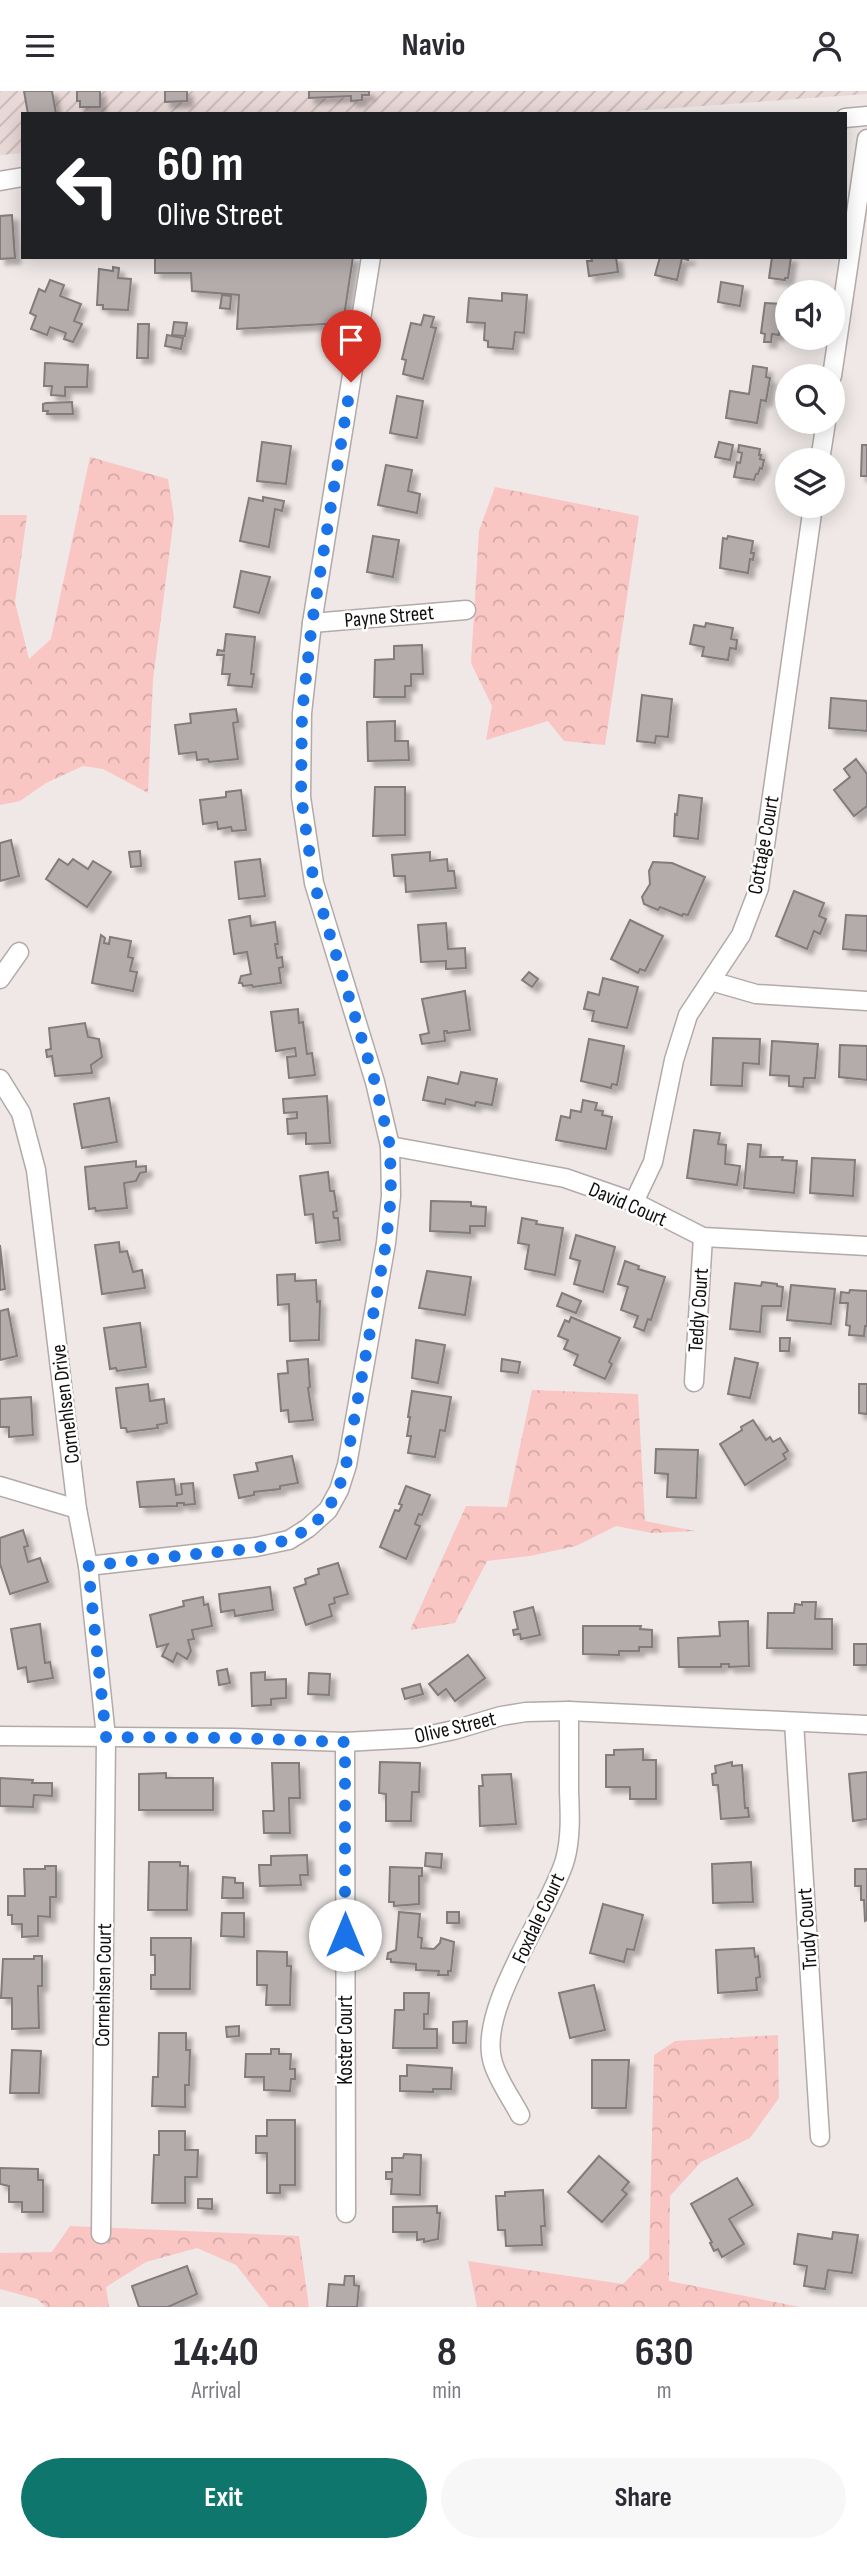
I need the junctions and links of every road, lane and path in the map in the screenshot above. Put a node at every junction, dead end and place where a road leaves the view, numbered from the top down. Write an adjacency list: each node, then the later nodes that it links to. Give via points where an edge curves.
1 (867, 116): 2 (street)
2 (847, 118)
3 (867, 139): 7 (street)
4 (21, 177): 5 (street)
5 (0, 181)
6 (371, 259): 10 (street)
7 (834, 364)
8 (811, 518): 13 (street, Cottage Court, via 759,888 741,935)
9 (467, 610): 10 (street, Payne Street)
10 (312, 623): 16 (street, via 302,713 301,785 312,870)
11 (19, 952): 12 (street)
12 (0, 979)
13 (711, 981): 14 (street, via 756,995); 17 (street, Cottage Court, via 688,1015 653,1162)
14 (867, 1001)
15 (0, 1079): 22 (street, Cornehlsen Drive, via 21,1113 36,1170)
16 (390, 1146): 17 (street, David Court, via 565,1178); 23 (street, via 391,1196 384,1256 346,1465 327,1510 289,1540 256,1548)
17 (635, 1202): 18 (street, David Court)
18 (703, 1237): 19 (street, David Court); 20 (street, Teddy Court)
19 (867, 1246)
20 (694, 1382)
21 (0, 1486): 22 (street)
22 (77, 1509): 23 (street, Cornehlsen Drive)
23 (88, 1566): 28 (street, Cornehlsen Drive)
24 (569, 1711): 25 (street, Olive Street); 29 (street, Olive Street, via 501,1716 417,1738); 30 (street, Foxdale Court, via 566,1858 500,1999 492,2028 492,2062)
25 (794, 1722): 26 (street, Olive Street); 31 (street, Trudy Court)
26 (867, 1725)
27 (0, 1737): 28 (street, Olive Street)
28 (106, 1737): 29 (street, Olive Street); 33 (street, Cornehlsen Court)
29 (345, 1742): 32 (street, Koster Court)
30 (520, 2115)
31 (820, 2137)
32 (346, 2213)
33 (101, 2234)

